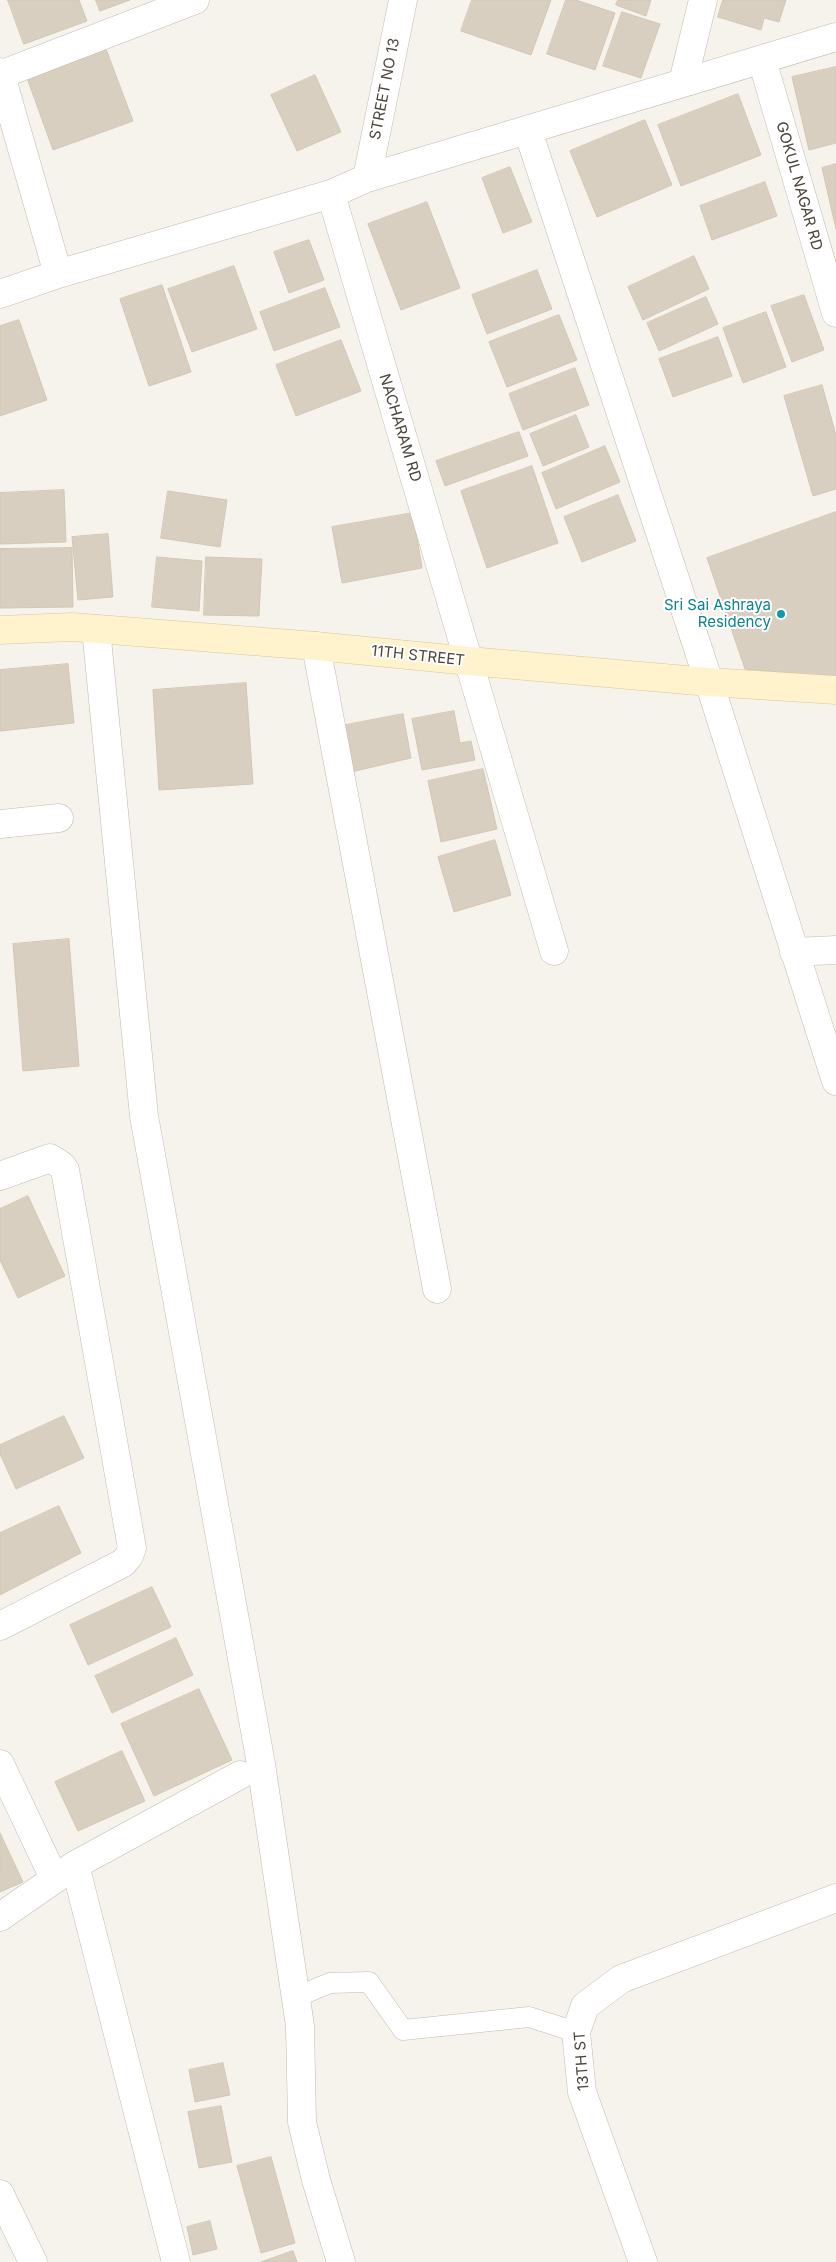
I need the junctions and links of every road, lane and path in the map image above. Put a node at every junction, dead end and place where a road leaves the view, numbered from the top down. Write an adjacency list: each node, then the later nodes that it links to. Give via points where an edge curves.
1 (194, 0): 6 (street)
2 (403, 0): 9 (street, STREET NO 13)
3 (704, 0): 7 (street)
4 (836, 37): 5 (street)
5 (762, 60): 7 (street); 13 (street, GOKUL NAGAR RD)
6 (0, 74): 11 (street)
7 (683, 82): 8 (street)
8 (528, 131): 9 (street); 18 (street)
9 (367, 178): 10 (street)
10 (331, 194): 11 (street); 17 (street, NACHARAM RD)
11 (58, 274): 12 (street)
12 (0, 294)
13 (835, 305)
14 (96, 629): 15 (street, 11TH STREET); 16 (street, 11TH STREET); 34 (street, via 144,1116 261,1764)
15 (0, 630)
16 (316, 646): 17 (street, 11TH STREET); 27 (street)
17 (470, 662): 18 (street, 11TH STREET); 23 (street, NACHARAM RD)
18 (709, 682): 19 (street, 11TH STREET); 24 (street)
19 (836, 690)
20 (59, 818): 21 (street)
21 (0, 824)
22 (836, 950): 24 (street)
23 (554, 951)
24 (794, 952): 25 (street)
25 (836, 1081)
26 (0, 1176): 28 (street, via 50,1158 65,1170 132,1548 123,1563)
27 (436, 1289)
28 (0, 1626)
29 (0, 1764): 31 (street)
30 (240, 1775): 31 (street)
31 (65, 1871): 33 (street); 37 (street)
32 (836, 1898): 35 (street, 13TH ST, via 621,1979 585,2006)
33 (0, 1917)
34 (296, 1997): 35 (lane, via 330,1983 369,1982 403,2030 528,2017); 39 (street, via 300,2026 302,2122)
35 (576, 2032): 40 (street, 13TH ST, via 582,2092)
36 (0, 2194): 38 (street)
37 (172, 2261)
38 (33, 2262)
39 (341, 2262)
40 (643, 2262)

